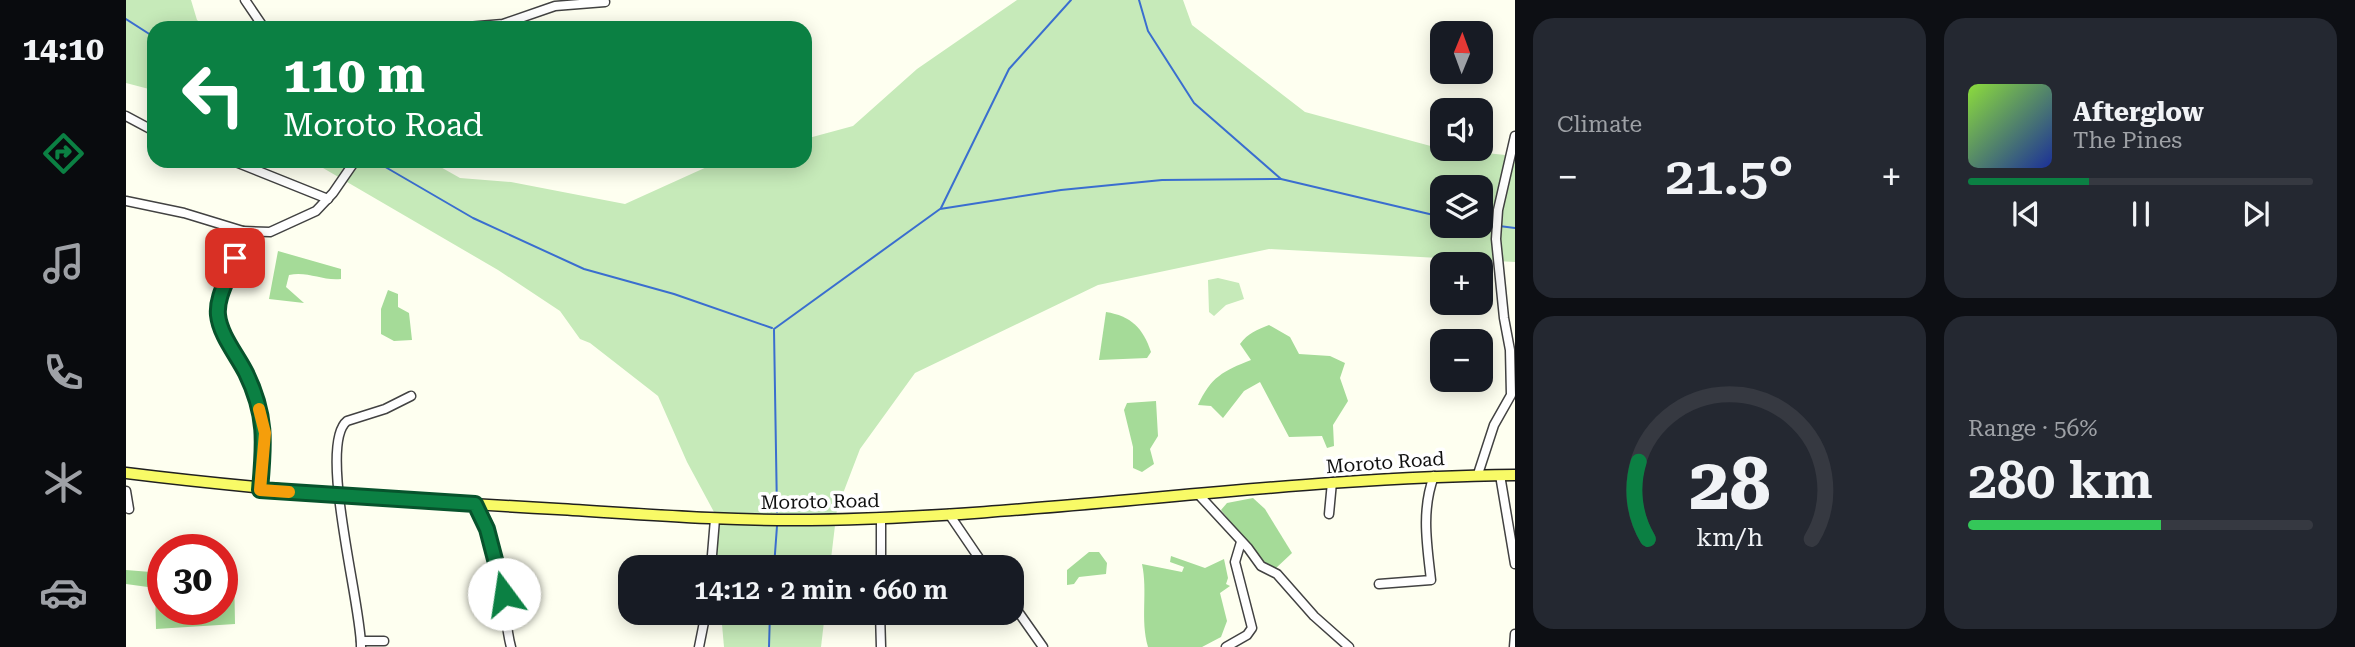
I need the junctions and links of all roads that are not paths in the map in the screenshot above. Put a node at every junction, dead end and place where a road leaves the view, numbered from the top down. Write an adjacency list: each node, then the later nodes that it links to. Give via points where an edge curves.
1 (245, 0): 3 (street)
2 (605, 2): 4 (street, via 555,6)
3 (259, 21)
4 (512, 21)
5 (126, 116): 6 (street)
6 (147, 127)
7 (1515, 136): 15 (street, via 1496,239 1511,395 1494,425)
8 (250, 168): 10 (street)
9 (350, 168): 10 (street)
10 (328, 199): 12 (street, via 316,211 270,232)
11 (126, 201): 12 (street)
12 (243, 231): 20 (street, via 217,305 219,325 247,376 264,422)
13 (411, 396): 23 (street, via 343,424)
14 (126, 473): 20 (main road, Moroto Road)
15 (1478, 474): 16 (main road, Moroto Road); 18 (main road, Moroto Road)
16 (1500, 475): 17 (main road, Moroto Road); 30 (street)
17 (1515, 475)
18 (1434, 476): 19 (main road, Moroto Road); 36 (street, via 1427,494 1425,528 1431,580)
19 (1332, 482): 22 (main road, Moroto Road); 27 (street)
20 (260, 490): 23 (main road, Moroto Road)
21 (126, 491): 25 (street)
22 (1199, 495): 26 (main road, Moroto Road); 31 (street)
23 (338, 496): 24 (main road, Moroto Road); 42 (street)
24 (475, 504): 29 (main road, Moroto Road); 43 (street, via 487,529 504,594)
25 (130, 509)
26 (948, 513): 28 (main road, Moroto Road); 34 (street)
27 (1329, 514)
28 (881, 518): 29 (main road, Moroto Road); 33 (street)
29 (715, 519): 32 (street)
30 (1513, 535): 35 (street)
31 (1241, 541): 47 (street, via 1235,562 1252,628); 48 (street)
32 (712, 555)
33 (881, 555)
34 (977, 555)
35 (1515, 564)
36 (1379, 584)
37 (1024, 620): 46 (street)
38 (703, 625): 44 (street)
39 (880, 625): 45 (street)
40 (1515, 634): 49 (street)
41 (384, 641): 42 (street)
42 (361, 644)
43 (511, 647)
44 (699, 647)
45 (881, 647)
46 (1043, 647)
47 (1226, 647)
48 (1349, 647)
49 (1514, 647)

